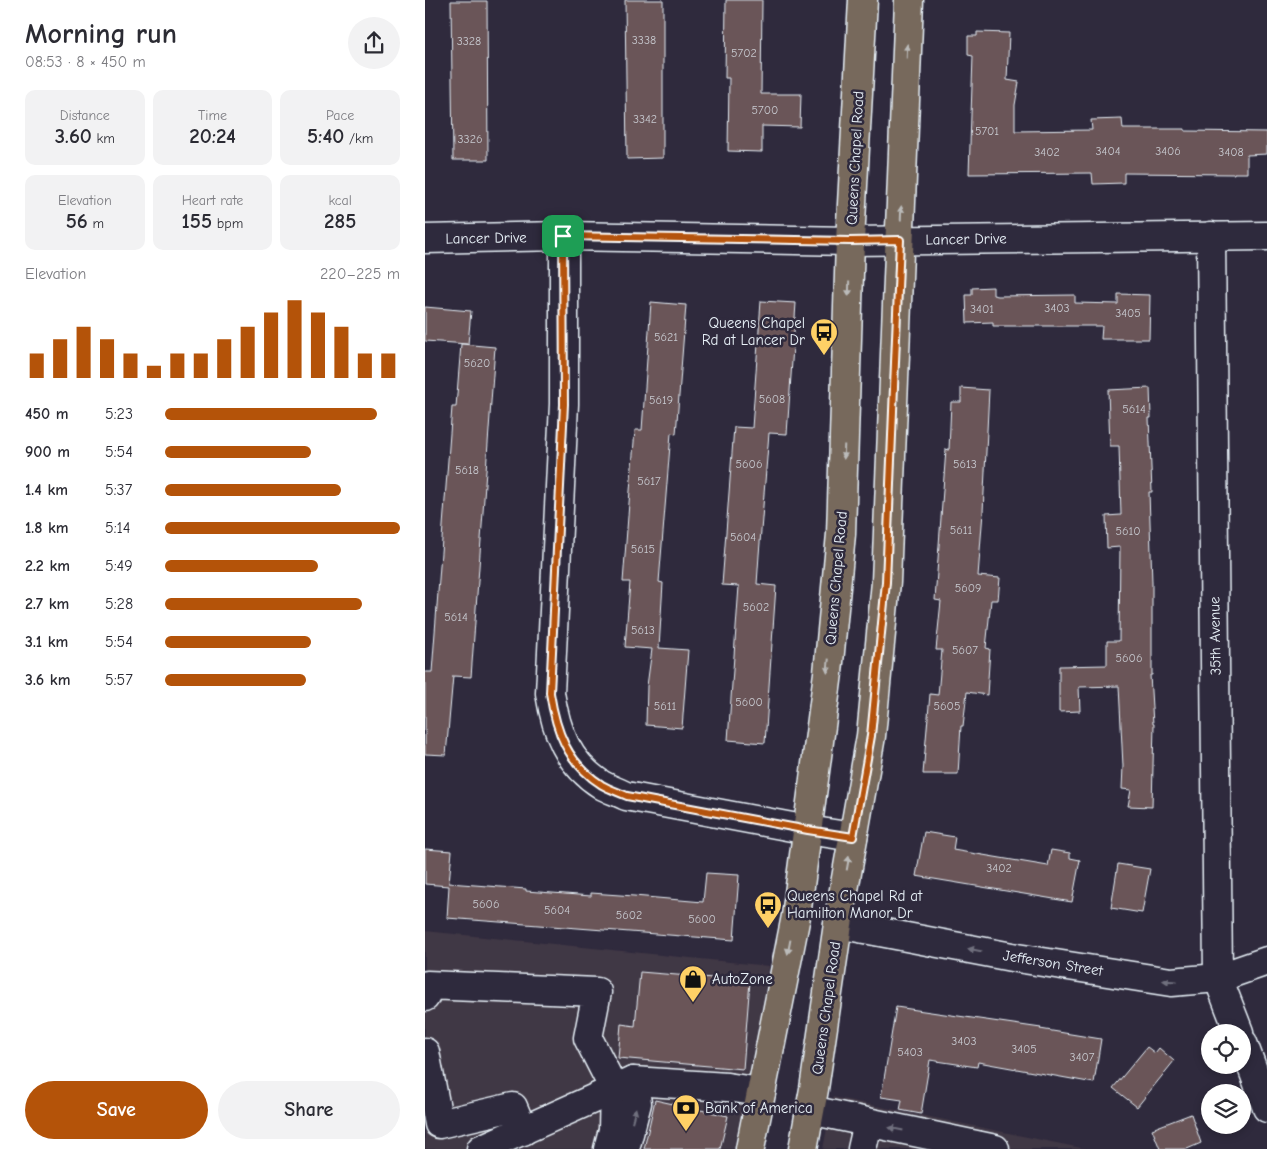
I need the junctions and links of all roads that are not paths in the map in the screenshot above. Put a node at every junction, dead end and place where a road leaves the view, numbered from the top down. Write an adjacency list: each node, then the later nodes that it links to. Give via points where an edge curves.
1 (863, 0): 8 (main road, Queens Chapel Road)
2 (909, 0): 7 (main road, Queens Chapel Road, one-way to 2)
3 (563, 236): 6 (street, Lancer Drive); 8 (street, Lancer Drive); 9 (street, via 564,404 550,693 561,739 585,771 627,796)
4 (1211, 236): 5 (street, Lancer Drive); 7 (street, Lancer Drive); 13 (street, 35th Avenue)
5 (1267, 236)
6 (425, 239)
7 (900, 240): 8 (street, Lancer Drive); 10 (main road, Queens Chapel Road, via 886,582 871,736)
8 (850, 241): 9 (main road, Queens Chapel Road, one-way to 9, via 841,534)
9 (808, 830): 10 (street); 19 (main road, Queens Chapel Road, one-way to 19)
10 (853, 837): 11 (main road, Queens Chapel Road, one-way to 10)
11 (838, 924): 13 (street, Jefferson Street, one-way to 11, via 1171,982 1017,958); 21 (main road, Queens Chapel Road)
12 (1267, 962): 13 (street, Jefferson Street)
13 (1218, 978): 15 (street, 35th Avenue)
14 (425, 997): 18 (street, via 427,985 597,992 588,1038)
15 (1236, 1024)
16 (425, 1052): 22 (street, via 439,1124 513,1107)
17 (1251, 1064): 20 (street)
18 (623, 1085): 19 (street, via 727,1087); 22 (street); 25 (street); 26 (street, one-way to 18, via 637,1103)
19 (761, 1092): 27 (main road, Queens Chapel Road)
20 (1267, 1108)
21 (810, 1110): 23 (street); 28 (main road, Queens Chapel Road)
22 (523, 1131): 24 (street)
23 (865, 1136): 29 (street, one-way to 23)
24 (481, 1149)
25 (608, 1149)
26 (625, 1149)
27 (749, 1149)
28 (803, 1149)
29 (995, 1149)

